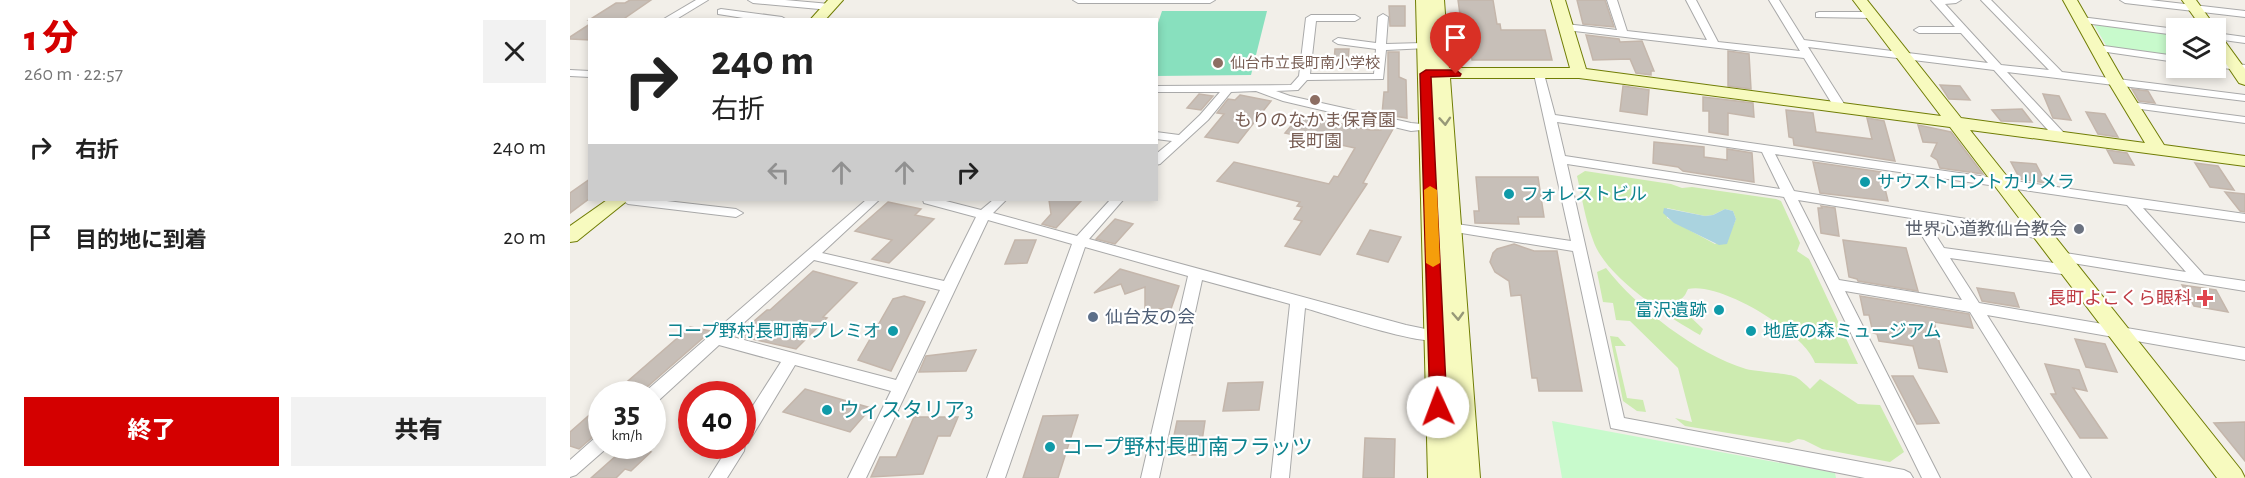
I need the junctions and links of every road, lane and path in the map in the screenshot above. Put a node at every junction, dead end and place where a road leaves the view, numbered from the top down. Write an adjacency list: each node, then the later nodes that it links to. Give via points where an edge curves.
1 (703, 0): 23 (street)
2 (753, 0): 16 (street)
3 (1078, 0): 4 (street)
4 (1210, 0)
5 (1423, 0): 39 (street)
6 (1437, 0): 52 (street)
7 (1558, 0): 29 (street)
8 (1612, 0): 33 (street)
9 (1691, 0): 38 (street)
10 (1774, 0): 37 (street)
11 (1956, 0): 15 (street)
12 (1986, 0): 54 (street)
13 (2070, 0): 28 (street)
14 (2125, 0): 17 (street)
15 (1937, 1): 31 (street)
16 (833, 3): 25 (street)
17 (2192, 4): 20 (street); 27 (street)
18 (1866, 7): 21 (street); 44 (street)
19 (721, 12): 24 (street)
20 (2245, 14)
21 (1819, 15)
22 (1383, 17): 40 (street)
23 (671, 18)
24 (767, 18)
25 (819, 18)
26 (1355, 18): 55 (street, via 1311,18)
27 (2202, 18)
28 (2081, 20): 32 (street); 41 (street)
29 (1566, 27): 33 (street); 50 (street)
30 (1919, 30): 31 (street)
31 (1963, 30): 46 (street)
32 (2166, 31)
33 (1623, 33): 38 (street)
34 (2226, 38): 35 (street)
35 (2245, 40)
36 (1338, 41): 40 (street)
37 (1802, 43): 43 (street); 44 (street)
38 (1714, 44): 43 (street)
39 (1423, 46): 40 (street); 52 (street)
40 (1381, 47): 55 (street, via 1379,77)
41 (2097, 48): 45 (street); 56 (street)
42 (2226, 50): 48 (street)
43 (1809, 55): 62 (street)
44 (1904, 55): 46 (street); 65 (street)
45 (2166, 58)
46 (1996, 66): 54 (street); 68 (street)
47 (2226, 67): 48 (street)
48 (2242, 72)
49 (570, 73): 51 (street)
50 (1579, 73): 53 (street); 62 (street)
51 (588, 74)
52 (1434, 74): 53 (street); 66 (street); 88 (street, one-way to 88)
53 (1539, 74): 63 (street)
54 (2058, 74): 56 (street)
55 (1304, 77): 58 (street, via 1294,88)
56 (2115, 80): 60 (street); 61 (street)
57 (1228, 88): 58 (street); 59 (street); 69 (street)
58 (1257, 88): 66 (street, via 1287,99 1411,127)
59 (1158, 89)
60 (2245, 98)
61 (2130, 105): 64 (street); 70 (street)
62 (1840, 107): 65 (street)
63 (1551, 118): 71 (street); 73 (street)
64 (2245, 120)
65 (1955, 123): 68 (street); 75 (street)
66 (1427, 127): 88 (street)
67 (1158, 135): 69 (street)
68 (2060, 136): 70 (street)
69 (1182, 139): 72 (street)
70 (2158, 149): 74 (street)
71 (1767, 150): 75 (street); 76 (street)
72 (1158, 159)
73 (1560, 159): 76 (street); 92 (street)
74 (2245, 161)
75 (2004, 185): 83 (street); 89 (street)
76 (1790, 194): 86 (street); 98 (street)
77 (618, 201): 90 (street)
78 (636, 201): 84 (street)
79 (872, 201): 94 (street)
80 (933, 201): 85 (street)
81 (999, 201): 85 (street)
82 (1116, 201): 91 (street)
83 (2132, 203): 87 (street); 97 (street)
84 (736, 213)
85 (984, 214): 91 (street); 100 (street)
86 (1916, 215): 89 (street); 93 (street)
87 (2244, 219)
88 (1441, 226): 92 (street); 104 (street); 120 (street, one-way to 120)
89 (2042, 235): 95 (street)
90 (570, 236)
91 (1080, 241): 96 (street); 116 (street)
92 (1578, 247): 121 (street, via 1617,423)
93 (1940, 252): 95 (street); 102 (street)
94 (811, 255): 100 (street); 105 (street)
95 (2064, 263): 97 (street); 103 (street)
96 (1196, 274): 101 (street); 117 (street)
97 (2200, 279): 99 (street)
98 (1835, 284): 102 (street); 122 (street)
99 (2245, 285)
100 (947, 287): 109 (street)
101 (1298, 301): 104 (street); 118 (street)
102 (1974, 308): 103 (street); 123 (street)
103 (2116, 331): 106 (street); 124 (street)
104 (1436, 336): 119 (street)
105 (717, 339): 107 (street); 108 (street)
106 (2245, 354)
107 (790, 360): 109 (street); 110 (street)
108 (666, 384)
109 (900, 387): 115 (street)
110 (756, 415)
111 (588, 454): 113 (street)
112 (730, 459): 114 (street)
113 (570, 470)
114 (718, 478)
115 (857, 478)
116 (996, 478)
117 (1150, 478)
118 (1280, 478)
119 (1441, 478)
120 (1467, 478)
121 (1904, 478)
122 (1931, 478)
123 (2082, 478)
124 (2232, 478)

